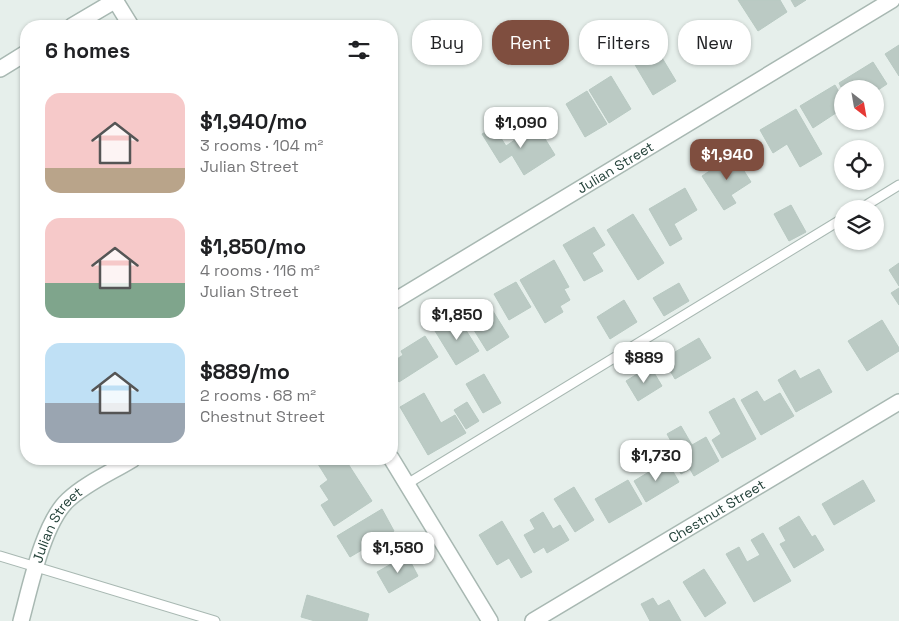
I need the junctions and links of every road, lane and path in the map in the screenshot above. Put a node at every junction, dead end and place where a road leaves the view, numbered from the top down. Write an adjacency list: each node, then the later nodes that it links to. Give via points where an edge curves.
1 (115, 0): 3 (street); 4 (street)
2 (892, 0): 10 (street, Julian Street)
3 (82, 20)
4 (127, 20)
5 (20, 57): 6 (street)
6 (0, 69)
7 (899, 185): 8 (lane)
8 (875, 200)
9 (834, 224): 14 (lane)
10 (398, 299)
11 (899, 402): 20 (street, Chestnut Street)
12 (123, 465): 16 (street, Julian Street, via 67,501 52,522)
13 (395, 465): 14 (street)
14 (407, 484): 19 (street)
15 (0, 556): 16 (lane)
16 (37, 567): 17 (street, Julian Street); 18 (lane)
17 (21, 621)
18 (215, 621)
19 (490, 621)
20 (533, 621)

